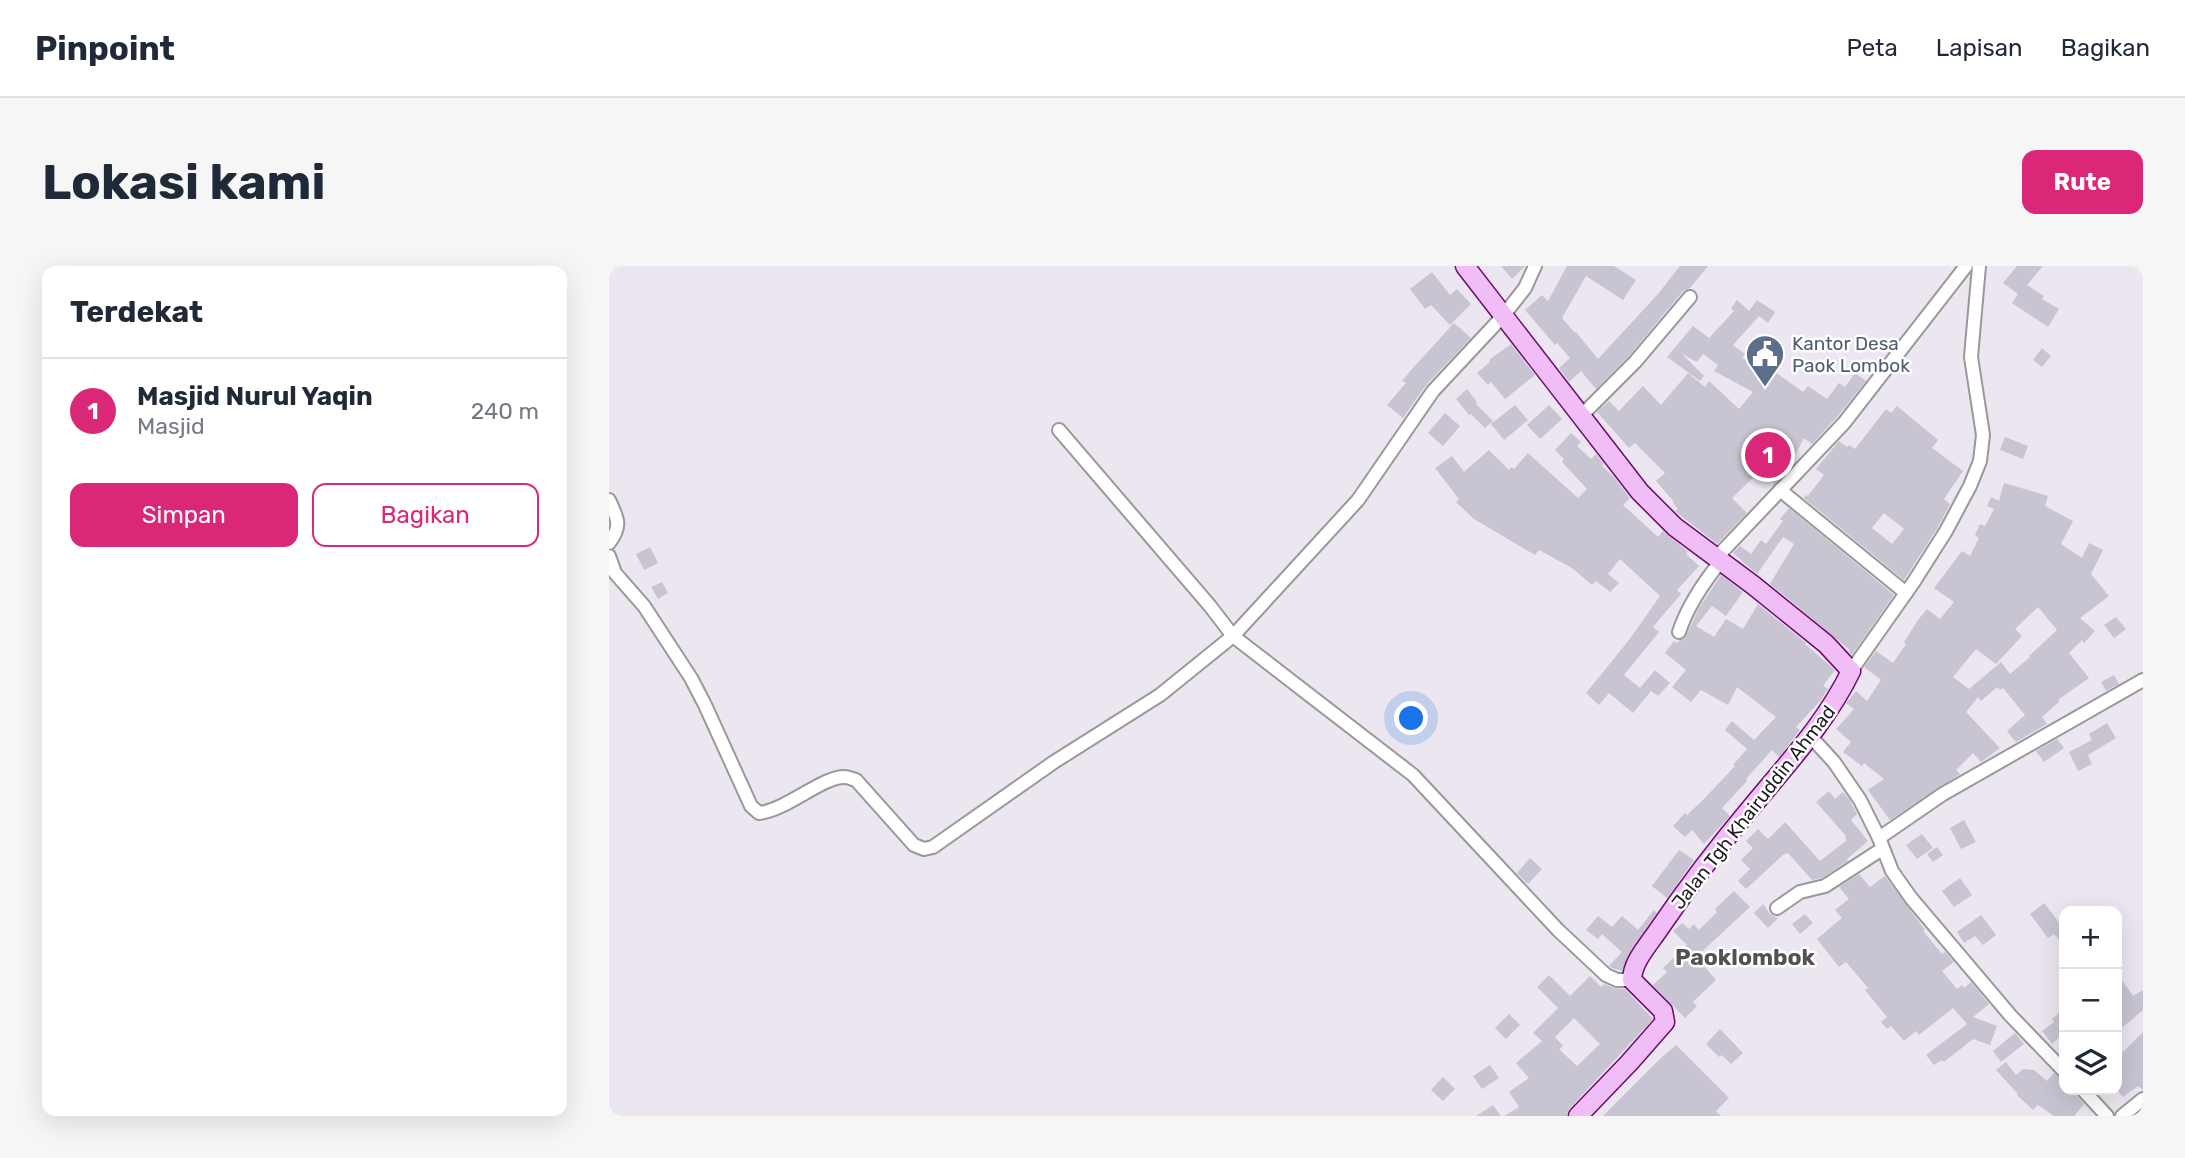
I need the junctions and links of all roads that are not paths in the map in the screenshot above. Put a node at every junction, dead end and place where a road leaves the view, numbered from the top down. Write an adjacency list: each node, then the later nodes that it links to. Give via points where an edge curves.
1 (1465, 266): 6 (street)
2 (1535, 266): 6 (street)
3 (1966, 266): 9 (street, via 1843,423)
4 (1979, 266): 14 (street, via 1971,357 1983,435 1980,461 1946,531)
5 (1691, 297): 7 (street)
6 (1503, 316): 7 (street); 16 (street, via 1433,391 1358,500)
7 (1582, 415): 13 (street, via 1640,492 1675,527)
8 (1059, 430): 16 (street)
9 (1780, 490): 13 (street); 14 (street)
10 (609, 500): 11 (street, via 618,524)
11 (609, 543)
12 (609, 556): 16 (street, via 615,573 644,606 691,678 751,806 759,813 772,811 829,782 843,777 856,780 914,845 923,849 933,847 1160,695)
13 (1719, 559): 15 (street, via 1686,611); 17 (street, via 1826,644)
14 (1906, 593): 17 (street)
15 (1679, 632)
16 (1233, 636): 22 (street, via 1413,775 1558,930 1606,975)
17 (1851, 671): 19 (street, Jalan Tgh Khairuddin Ahmad)
18 (2143, 680): 20 (street, via 1943,794)
19 (1811, 737): 20 (street, via 1860,800); 22 (street, Jalan Tgh Khairuddin Ahmad, via 1686,891 1638,961)
20 (1881, 843): 21 (street, via 1825,886 1800,892); 23 (street, via 1910,898)
21 (1777, 908)
22 (1632, 981): 26 (street, via 1663,1011 1665,1022)
23 (2059, 1066)
24 (2088, 1095): 27 (street)
25 (2143, 1099): 28 (street)
26 (1578, 1116)
27 (2107, 1116)
28 (2122, 1116)

